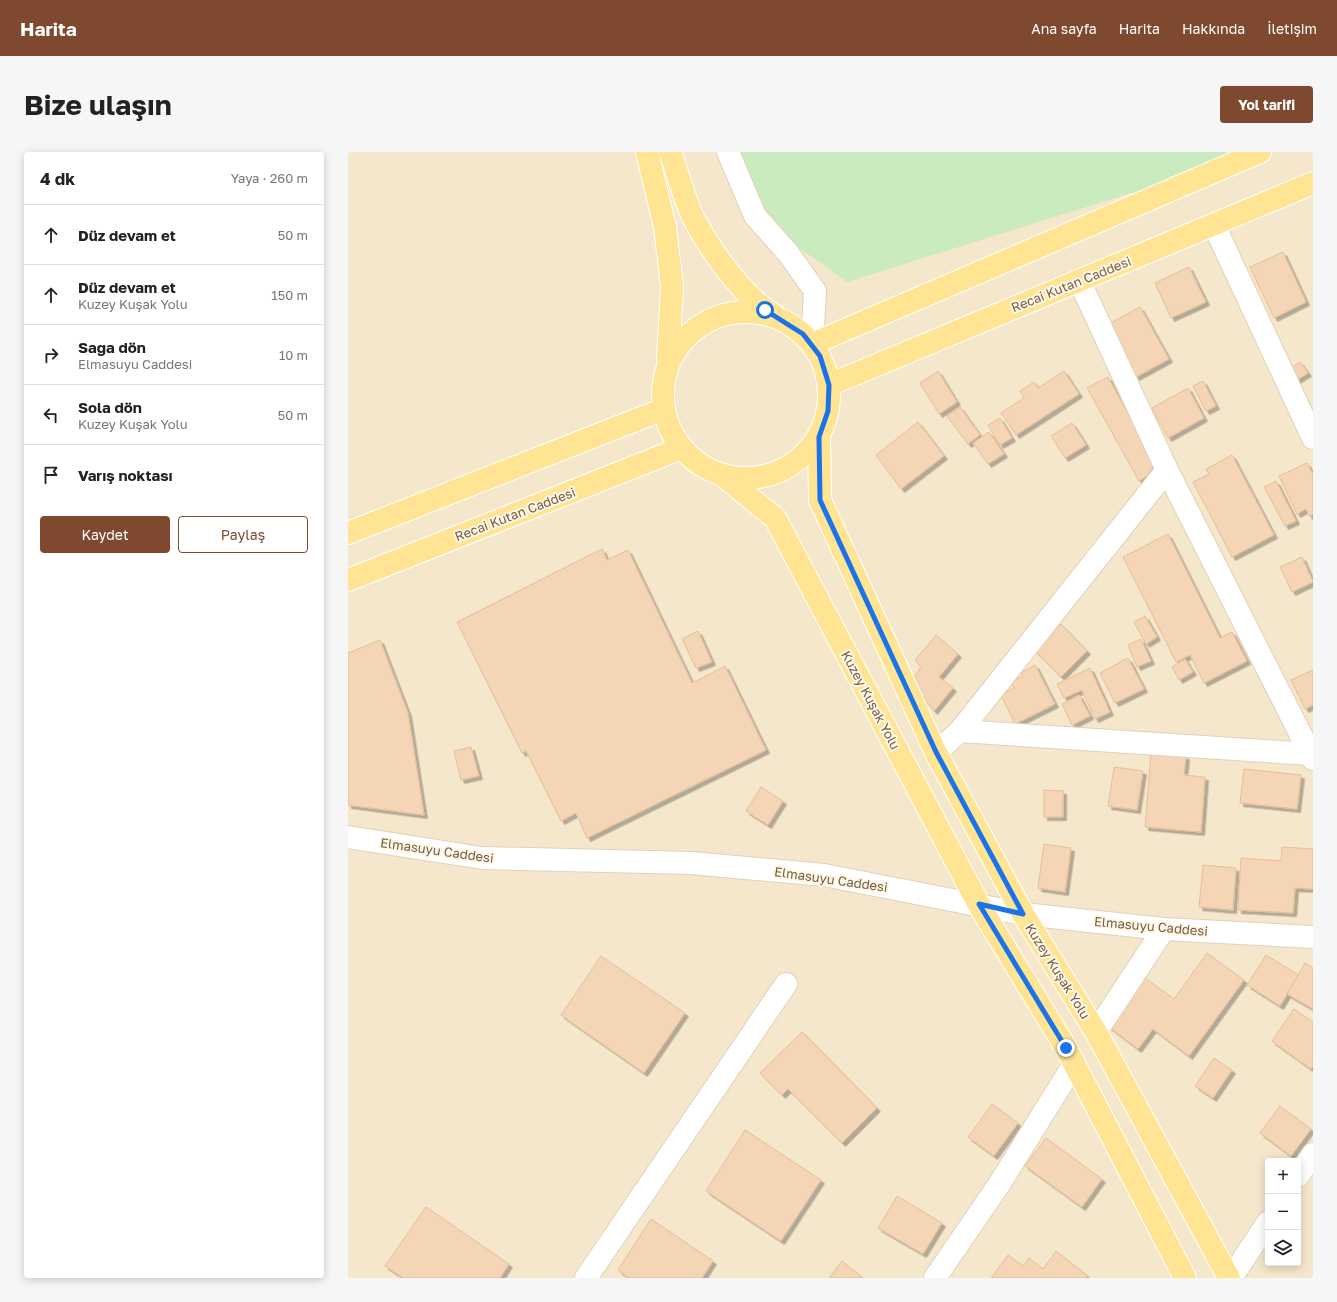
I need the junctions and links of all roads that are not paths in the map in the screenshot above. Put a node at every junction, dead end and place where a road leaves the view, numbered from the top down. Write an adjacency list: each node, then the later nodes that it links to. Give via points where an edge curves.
1 (647, 152): 10 (main road, via 664,227 672,286)
2 (670, 152): 8 (main road, via 695,221 734,280 765,310)
3 (728, 152): 9 (street, via 755,216 788,253 815,291)
4 (1260, 152): 9 (main road)
5 (1313, 184): 6 (main road, Recai Kutan Caddesi)
6 (1214, 226): 7 (main road, Recai Kutan Caddesi); 14 (street)
7 (1079, 280): 11 (main road, Recai Kutan Caddesi); 16 (street)
8 (780, 318): 9 (main road, via 803,334); 10 (main road, via 754,311 727,313 702,322 682,340)
9 (812, 344): 11 (main road, via 820,356)
10 (668, 362): 12 (main road, via 662,390)
11 (829, 385): 13 (main road, via 828,411)
12 (664, 408): 15 (main road, via 665,418); 18 (main road)
13 (819, 437): 17 (main road, via 801,458 777,473 750,479); 21 (main road, Kuzey Kuşak Yolu, via 820,500)
14 (1313, 438)
15 (682, 448): 17 (main road, via 697,463); 19 (main road, Recai Kutan Caddesi)
16 (1167, 470): 20 (street); 22 (street)
17 (722, 476): 24 (main road, Kuzey Kuşak Yolu, via 775,518)
18 (348, 533)
19 (348, 580)
20 (960, 731): 21 (street); 22 (street)
21 (936, 752): 25 (main road, Kuzey Kuşak Yolu)
22 (1312, 756)
23 (348, 836): 24 (street, Elmasuyu Caddesi, via 482,858 691,863 824,875)
24 (979, 904): 25 (street, Elmasuyu Caddesi); 30 (main road, Kuzey Kuşak Yolu)
25 (1023, 914): 26 (street, Elmasuyu Caddesi); 29 (main road, Kuzey Kuşak Yolu)
26 (1164, 929): 27 (street, Elmasuyu Caddesi); 29 (street)
27 (1313, 937)
28 (786, 984): 34 (street)
29 (1096, 1032): 37 (main road, Kuzey Kuşak Yolu)
30 (1074, 1064): 35 (street, via 1000,1183); 36 (main road, Kuzey Kuşak Yolu)
31 (1313, 1154): 32 (street)
32 (1301, 1172)
33 (1265, 1226): 37 (street)
34 (586, 1278)
35 (935, 1278)
36 (1185, 1278)
37 (1230, 1278)

